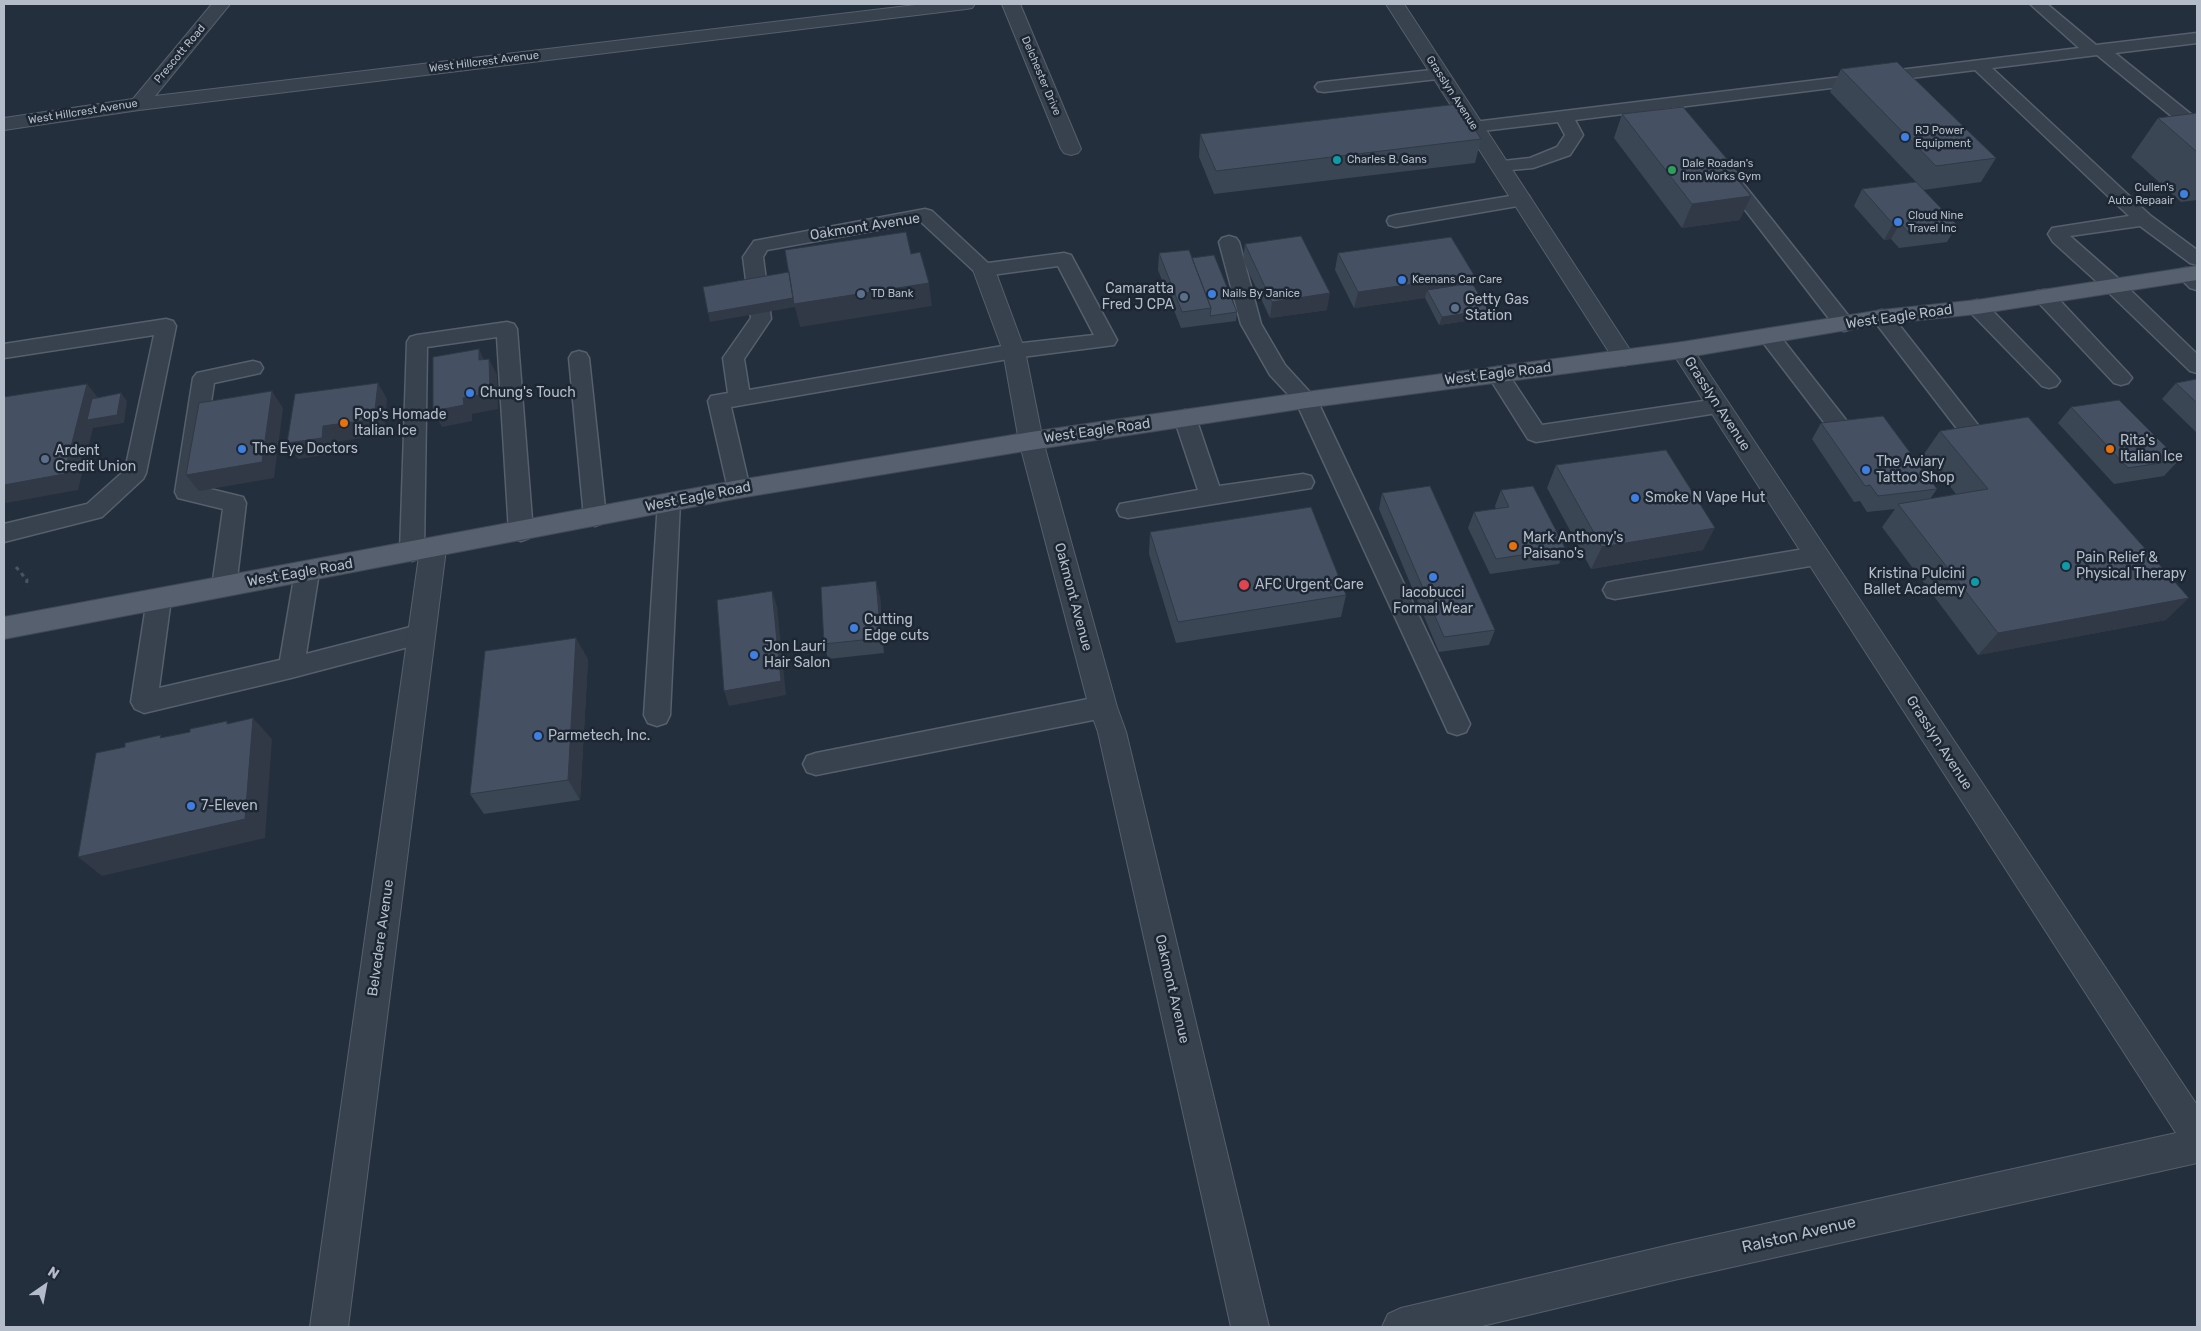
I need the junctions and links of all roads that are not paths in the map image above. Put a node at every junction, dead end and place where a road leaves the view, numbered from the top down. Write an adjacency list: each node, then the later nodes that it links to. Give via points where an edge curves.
1 (221, 4): 12 (street, Prescott Road)
2 (966, 4): 12 (street, West Hillcrest Avenue)
3 (1011, 4): 18 (street, Delchester Drive)
4 (1395, 4): 9 (street, Grasslyn Avenue)
5 (2038, 4): 7 (lane)
6 (2197, 38): 7 (lane)
7 (2097, 50): 8 (lane); 17 (lane)
8 (1979, 65): 11 (lane); 22 (lane)
9 (1440, 74): 10 (lane); 16 (street, Grasslyn Avenue)
10 (1324, 87)
11 (1671, 103): 13 (lane); 14 (lane)
12 (139, 104): 15 (street, West Hillcrest Avenue)
13 (1564, 116): 16 (lane); 20 (lane, via 1574,135 1564,151 1533,162)
14 (1683, 118)
15 (4, 124)
16 (1474, 127): 20 (street, Grasslyn Avenue)
17 (2197, 128)
18 (1071, 149)
19 (1718, 164): 31 (lane)
20 (1500, 166): 21 (street, Grasslyn Avenue)
21 (1522, 200): 23 (lane); 37 (street, Grasslyn Avenue)
22 (2144, 220): 26 (lane); 27 (lane, via 2058,234)
23 (1396, 221)
24 (1229, 242): 44 (lane, via 1251,324 1277,370)
25 (984, 270): 35 (street, Oakmont Avenue); 35 (lane, via 1064,259 1107,340); 43 (lane, Oakmont Avenue, via 925,216 761,245 753,257 761,319 734,358)
26 (2194, 273): 27 (main road, West Eagle Road)
27 (2113, 286): 28 (main road, West Eagle Road); 38 (lane)
28 (2044, 296): 29 (main road, West Eagle Road); 41 (lane)
29 (1977, 307): 30 (main road, West Eagle Road); 42 (lane)
30 (1882, 317): 31 (main road, West Eagle Road); 48 (lane)
31 (1844, 324): 32 (main road, West Eagle Road)
32 (1769, 336): 33 (main road, West Eagle Road); 47 (lane)
33 (1682, 350): 37 (main road, West Eagle Road); 45 (street, Grasslyn Avenue)
34 (4, 351): 57 (lane, via 166,326 135,473 94,511)
35 (1014, 351): 43 (lane); 49 (street, Oakmont Avenue)
36 (579, 358): 55 (lane)
37 (1624, 358): 40 (main road, West Eagle Road)
38 (2197, 366)
39 (253, 368): 61 (lane, via 204,378 186,492 235,503)
40 (1498, 374): 44 (main road, West Eagle Road); 45 (lane, via 1536,434)
41 (2121, 378)
42 (2049, 381)
43 (740, 399): 51 (lane, via 719,401)
44 (1306, 400): 46 (main road, West Eagle Road); 69 (lane)
45 (1717, 406): 59 (street, Grasslyn Avenue)
46 (1185, 418): 49 (main road, West Eagle Road); 52 (lane)
47 (1838, 425)
48 (1970, 430)
49 (1031, 441): 51 (main road, West Eagle Road); 67 (street, Oakmont Avenue)
50 (1303, 482): 52 (lane)
51 (739, 489): 53 (main road, West Eagle Road)
52 (1211, 496): 54 (lane)
53 (669, 502): 55 (main road, West Eagle Road); 68 (lane)
54 (1128, 510)
55 (595, 517): 56 (main road, West Eagle Road)
56 (521, 532): 58 (main road, West Eagle Road); 58 (lane, via 507,329 417,342)
57 (4, 533)
58 (422, 550): 60 (main road, West Eagle Road); 65 (street, Belvedere Avenue)
59 (1816, 556): 62 (lane); 71 (street, Grasslyn Avenue)
60 (307, 572): 61 (main road, West Eagle Road); 66 (lane)
61 (224, 587): 63 (main road, West Eagle Road)
62 (1615, 590)
63 (158, 598): 64 (main road, West Eagle Road); 66 (lane, via 144,702)
64 (4, 628)
65 (422, 634): 66 (lane); 73 (street, Belvedere Avenue)
66 (292, 668)
67 (1103, 707): 70 (lane); 74 (street, Oakmont Avenue, via 1112,732)
68 (658, 715)
69 (1457, 724)
70 (816, 764)
71 (2197, 1135)
72 (2197, 1146): 75 (street, Ralston Avenue, via 1674,1262)
73 (329, 1327)
74 (1250, 1327)
75 (1401, 1327)

